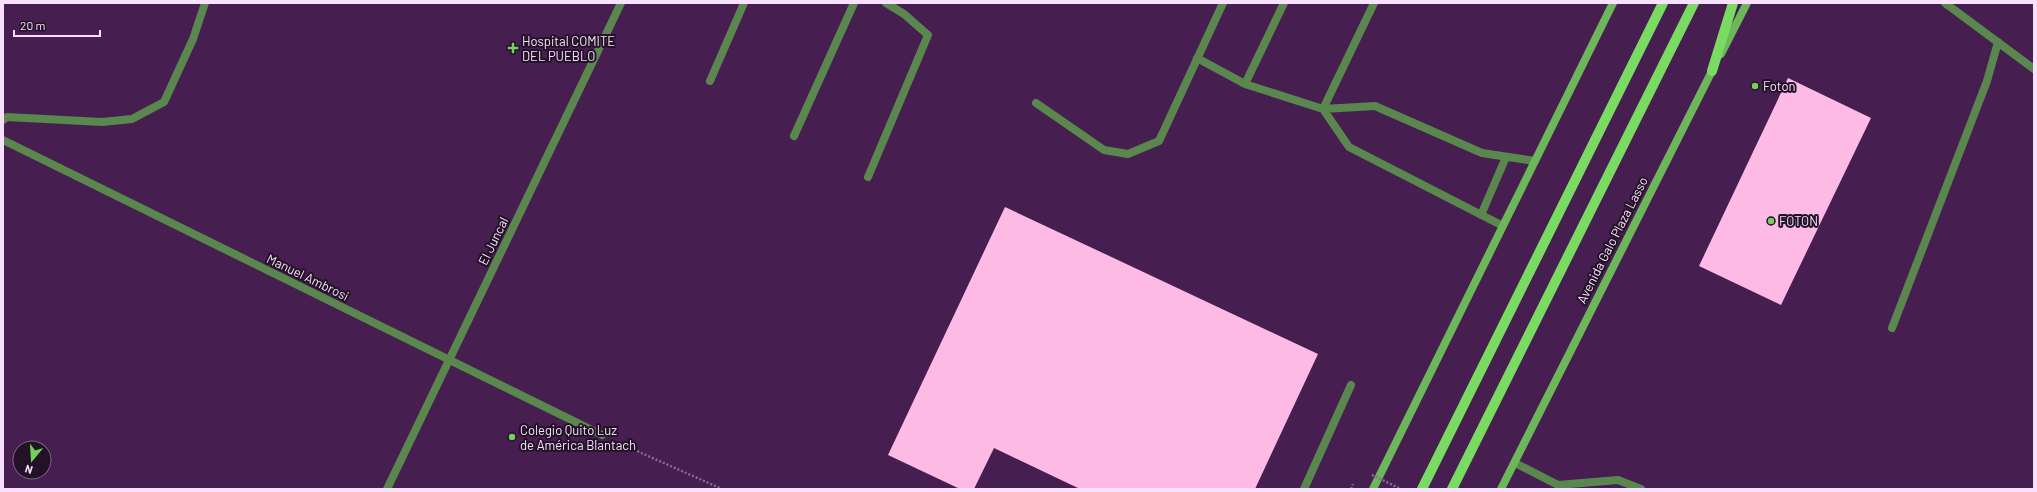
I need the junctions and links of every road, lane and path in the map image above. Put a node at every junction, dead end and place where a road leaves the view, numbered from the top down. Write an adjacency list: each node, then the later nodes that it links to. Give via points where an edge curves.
1 (205, 3): 23 (street, via 193,38 164,102 132,119 102,122 7,117)
2 (621, 3): 32 (street, El Juncal)
3 (744, 3): 19 (street)
4 (854, 3): 24 (street)
5 (886, 3): 28 (street, via 904,14 928,35)
6 (1223, 3): 16 (street)
7 (1284, 3): 20 (street)
8 (1374, 3): 22 (street)
9 (1613, 3): 27 (main road)
10 (1663, 3): 42 (main road)
11 (1694, 3): 43 (main road)
12 (1733, 3): 18 (main road)
13 (1747, 3): 18 (main road, Avenida Galo Plaza Lasso)
14 (1945, 3): 15 (street)
15 (1998, 42): 17 (street); 31 (street, via 1987,81)
16 (1197, 58): 20 (street); 21 (street, via 1159,141 1128,154 1104,150)
17 (2034, 70)
18 (1712, 71): 35 (main road, Avenida Galo Plaza Lasso)
19 (710, 81)
20 (1245, 84): 22 (street)
21 (1036, 103)
22 (1323, 109): 26 (street, via 1375,106 1482,153); 29 (street, via 1348,147)
23 (3, 120)
24 (794, 136)
25 (3, 140): 32 (street, Manuel Ambrosi)
26 (1506, 157): 27 (street); 29 (street)
27 (1535, 161): 30 (main road)
28 (868, 177)
29 (1481, 215): 30 (street)
30 (1503, 226): 40 (main road)
31 (1892, 328)
32 (449, 360): 34 (street, Manuel Ambrosi); 37 (street, El Juncal)
33 (1351, 385): 39 (street)
34 (602, 435): 38 (path)
35 (1515, 463): 44 (main road, Avenida Galo Plaza Lasso); 45 (street, via 1558,485 1618,480)
36 (1372, 475): 41 (path, bridge)
37 (387, 489)
38 (722, 489)
39 (1304, 489)
40 (1373, 489)
41 (1402, 489)
42 (1422, 489)
43 (1452, 489)
44 (1501, 489)
45 (1641, 489)

